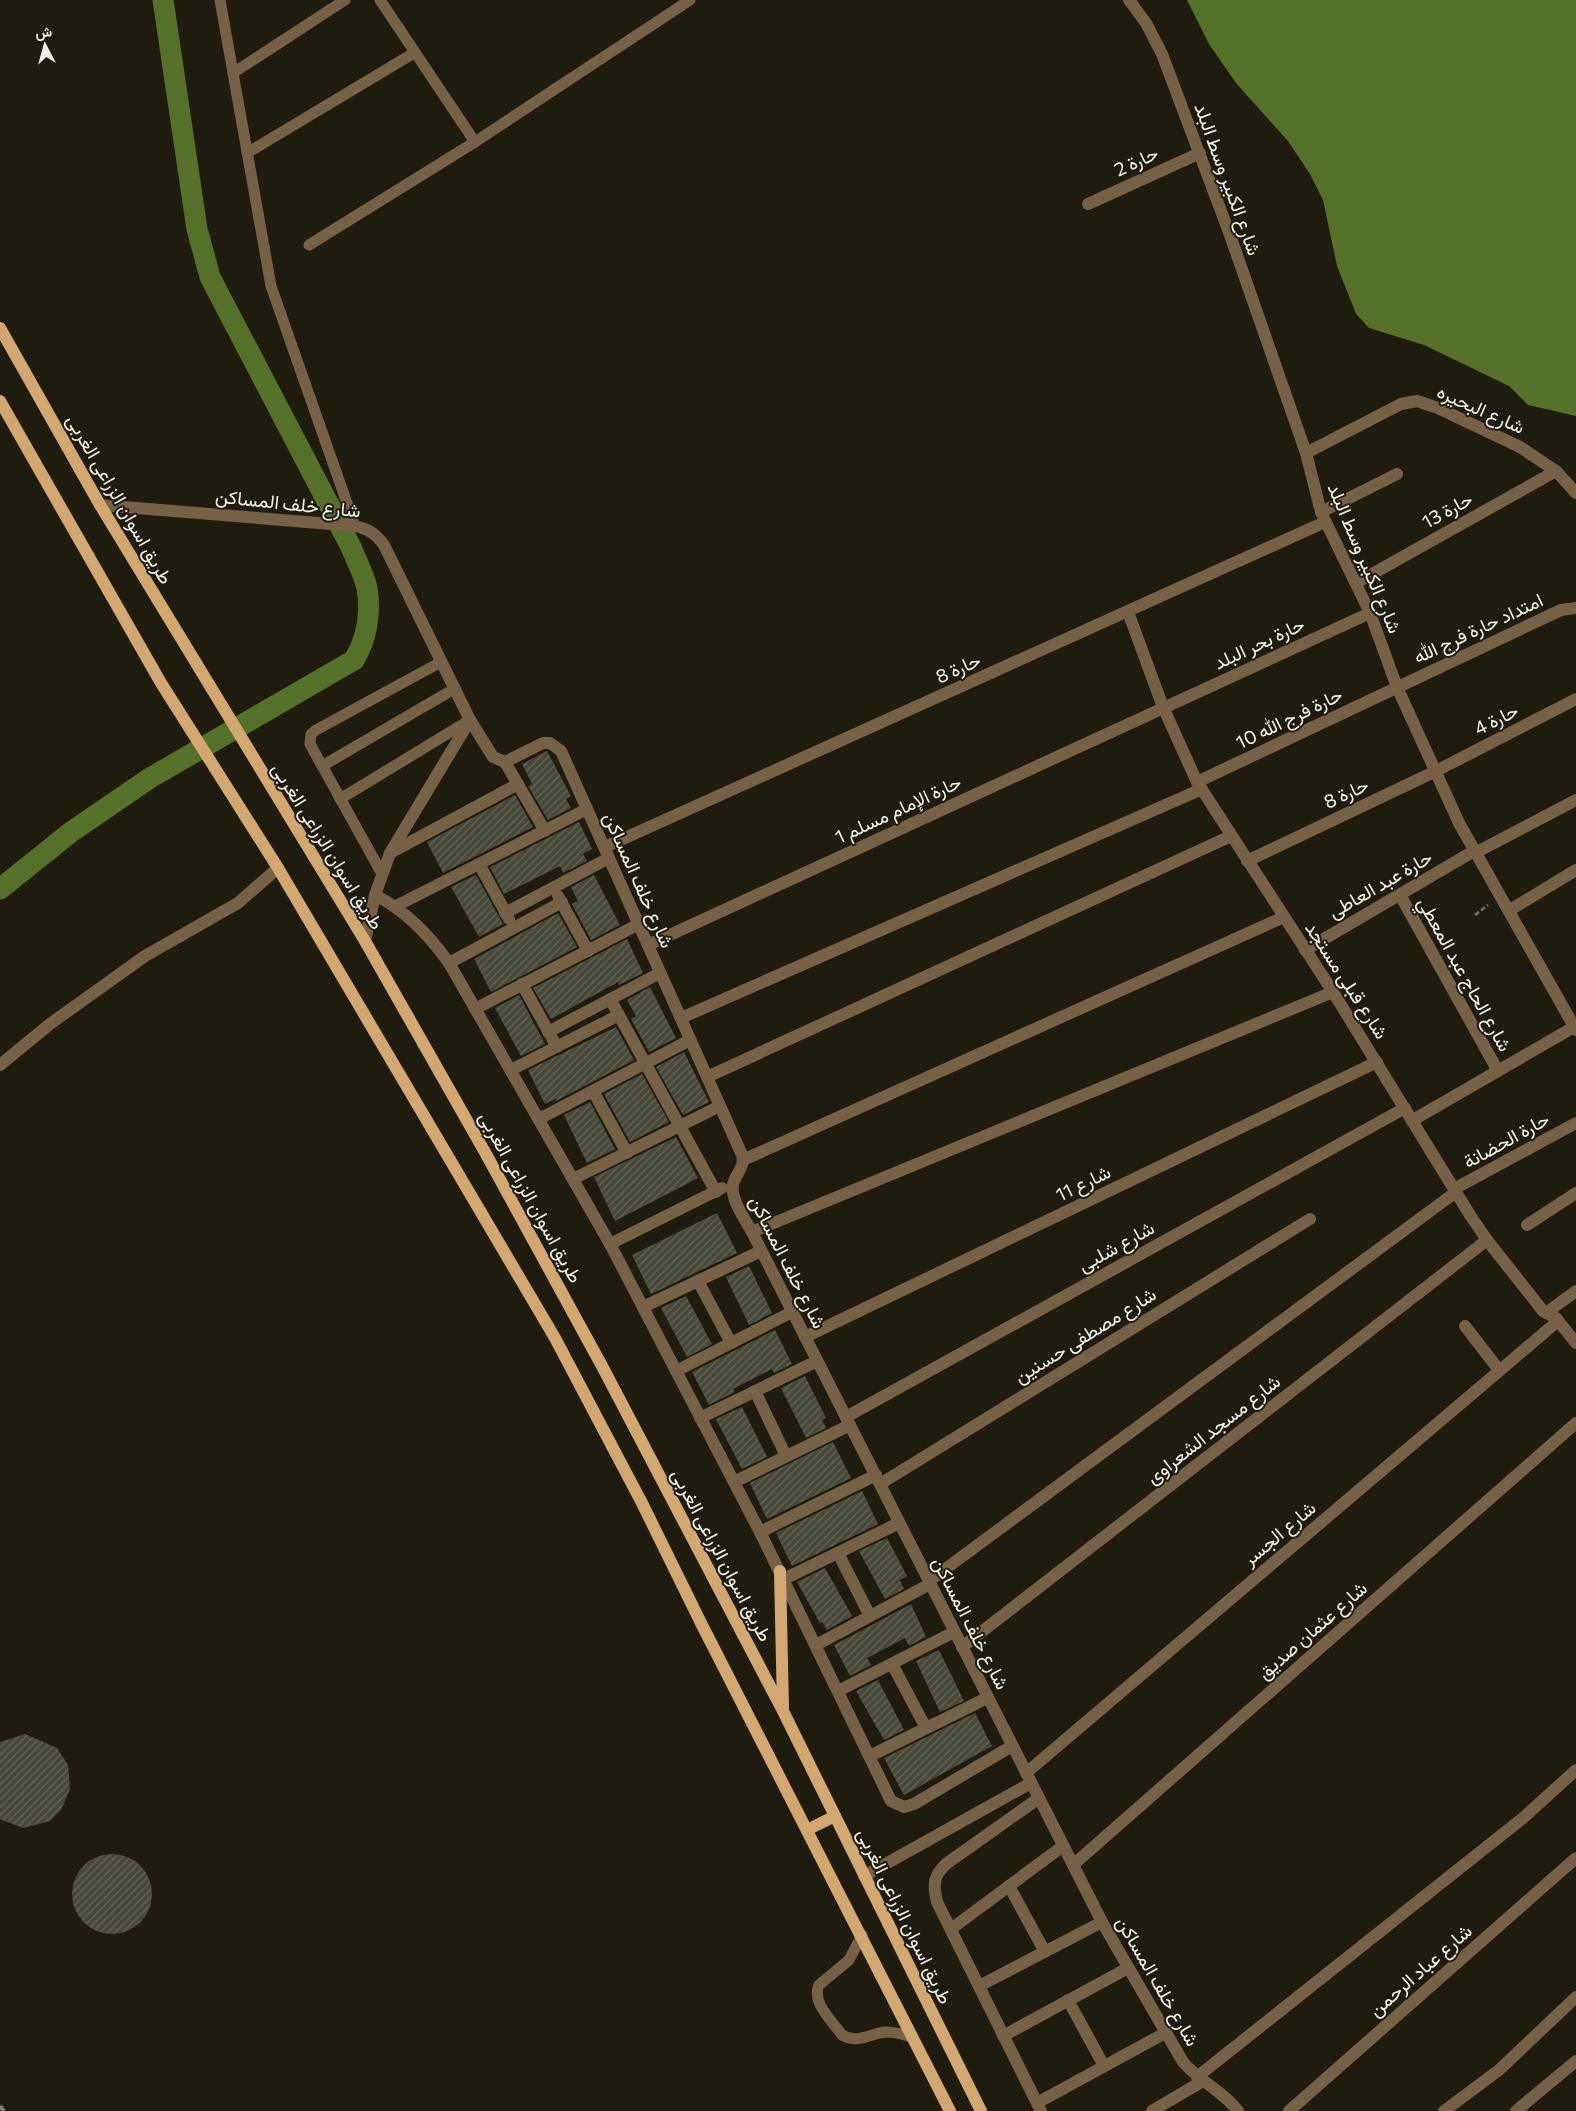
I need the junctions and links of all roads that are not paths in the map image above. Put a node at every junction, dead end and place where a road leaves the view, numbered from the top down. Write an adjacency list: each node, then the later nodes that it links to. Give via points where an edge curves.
1 (220, 0): 7 (lane)
2 (345, 0): 7 (lane)
3 (380, 0): 6 (lane)
4 (690, 0): 8 (lane)
5 (1128, 0): 10 (street, شارع الكبير وسط البلد, via 1162,54)
6 (414, 52): 8 (lane); 9 (lane)
7 (233, 73): 9 (lane)
8 (475, 142): 12 (lane)
9 (247, 153): 21 (lane, via 271,286)
10 (1200, 153): 11 (street, حارة 2); 15 (street, شارع الكبير وسط البلد)
11 (1088, 204)
12 (310, 245)
13 (0, 328): 19 (main road, طريق اسوان الزراعى الغربى)
14 (0, 401): 47 (main road, via 161,683)
15 (1306, 453): 16 (street, شارع البحيره, via 1400,404 1417,401 1520,447); 20 (street, شارع الكبير وسط البلد)
16 (1556, 471): 18 (street, شارع البحيره); 22 (street, حارة 13)
17 (1397, 474): 20 (street, حارة 8)
18 (1576, 493)
19 (100, 505): 21 (street, شارع خلف المساكن); 60 (main road, طريق اسوان الزراعى الغربى)
20 (1323, 517): 22 (street, شارع الكبير وسط البلد); 24 (street, حارة 8)
21 (351, 525): 26 (street, شارع خلف المساكن, via 376,534 384,545)
22 (1356, 583): 25 (street, شارع الكبير وسط البلد)
23 (1576, 608): 27 (street, امتداد حارة فرج الله, via 1561,610)
24 (1128, 612): 30 (street, شارع قبلى مستجد); 44 (street, حارة 8)
25 (1370, 613): 27 (street, شارع الكبير وسط البلد); 30 (street, حارة بحر البلد)
26 (441, 662): 28 (street, شارع خلف المساكن); 33 (lane, via 311,734 310,744)
27 (1397, 687): 34 (street, شارع الكبير وسط البلد); 36 (street, حارة فرج الله 10)
28 (454, 689): 31 (street, شارع خلف المساكن); 33 (lane)
29 (1576, 699): 34 (street, حارة 4)
30 (1163, 707): 36 (street, شارع قبلى مستجد); 61 (street, حارة الإمام مسلم 1)
31 (470, 720): 32 (street, شارع خلف المساكن, via 493,757); 37 (lane); 43 (street)
32 (505, 762): 35 (street); 39 (street, شارع خلف المساكن, via 536,744 556,746)
33 (322, 766): 37 (lane)
34 (1434, 772): 42 (street, شارع الكبير وسط البلد); 45 (street, حارة 8)
35 (518, 784): 40 (street); 43 (street)
36 (1200, 786): 41 (street, شارع قبلى مستجد); 71 (street, حارة فرج الله 10)
37 (340, 799): 49 (lane)
38 (1576, 800): 42 (street, حارة عبد العاطى)
39 (587, 809): 40 (street); 44 (street, شارع خلف المساكن)
40 (545, 831): 46 (street)
41 (1231, 836): 45 (street, شارع قبلى مستجد); 81 (street)
42 (1475, 852): 51 (street, حارة عبد العاطى); 55 (street, شارع الكبير وسط البلد)
43 (390, 853): 49 (street)
44 (607, 853): 50 (street, حارة 8); 58 (street, شارع خلف المساكن)
45 (1247, 861): 57 (street, شارع قبلى مستجد)
46 (479, 864): 54 (street); 56 (street)
47 (278, 868): 78 (street, via 238,903 145,956 50,1024); 142 (main road, via 556,1338)
48 (1576, 870): 55 (street)
49 (382, 872): 52 (street)
50 (553, 887): 53 (street); 56 (street, حارة 8)
51 (1400, 894): 62 (street, حارة عبد العاطى); 80 (street, شارع الحاج عبد المعطي)
52 (375, 895): 54 (street); 60 (street)
53 (562, 902): 59 (street); 63 (street)
54 (396, 906): 64 (street, via 434,942)
55 (1510, 910): 72 (street, شارع الكبير وسط البلد)
56 (505, 912): 59 (street)
57 (1284, 918): 62 (street, شارع قبلى مستجد); 90 (street)
58 (639, 924): 61 (street, شارع خلف المساكن); 63 (street)
59 (514, 928): 64 (street)
60 (365, 941): 134 (main road, طريق اسوان الزراعى الغربى, via 602,1366)
61 (648, 945): 65 (street, شارع خلف المساكن)
62 (1306, 950): 67 (street, شارع قبلى مستجد)
63 (588, 951): 66 (street)
64 (449, 963): 69 (street)
65 (660, 973): 68 (street); 71 (street, شارع خلف المساكن)
66 (522, 984): 69 (street); 73 (street)
67 (1333, 992): 76 (street, شارع قبلى مستجد); 98 (street)
68 (610, 999): 70 (street); 73 (street)
69 (475, 1009): 79 (street)
70 (619, 1015): 75 (street); 77 (street)
71 (681, 1018): 74 (street, شارع خلف المساكن)
72 (1574, 1023): 80 (street)
73 (548, 1032): 75 (street)
74 (690, 1040): 77 (street); 81 (street, شارع خلف المساكن)
75 (556, 1047): 79 (street)
76 (1377, 1062): 84 (street, شارع قبلى مستجد); 109 (street, شارع 11)
77 (645, 1063): 82 (street); 88 (street)
78 (0, 1065)
79 (511, 1070): 85 (street)
80 (1498, 1071): 86 (street)
81 (707, 1077): 83 (street, شارع خلف المساكن)
82 (593, 1091): 85 (street); 89 (street)
83 (720, 1106): 88 (street); 90 (street, شارع خلف المساكن)
84 (1405, 1108): 86 (street, شارع قبلى مستجد); 117 (street, شارع شلبى)
85 (540, 1119): 91 (street)
86 (1413, 1120): 93 (street, شارع قبلى مستجد)
87 (1576, 1123): 93 (street, حارة الحضانة)
88 (680, 1126): 89 (street); 94 (street)
89 (626, 1153): 91 (street)
90 (743, 1160): 92 (street, شارع خلف المساكن)
91 (573, 1179): 100 (street)
92 (734, 1183): 94 (street); 98 (street, شارع خلف المساكن, via 734,1195)
93 (1455, 1191): 99 (street, شارع قبلى مستجد); 126 (street, حارة الحضانة)
94 (716, 1192): 100 (street)
95 (1576, 1193): 97 (street)
96 (1310, 1219): 120 (street, شارع مصطفى حسنين)
97 (1527, 1225)
98 (752, 1232): 101 (street, شارع خلف المساكن)
99 (1486, 1240): 106 (street, شارع قبلى مستجد); 130 (street, شارع مسجد الشعراوى)
100 (610, 1244): 104 (street)
101 (761, 1251): 102 (street); 105 (street, شارع خلف المساكن)
102 (698, 1281): 104 (street); 110 (street)
103 (1576, 1291): 106 (street)
104 (643, 1307): 114 (street)
105 (792, 1312): 109 (street, شارع خلف المساكن); 110 (street)
106 (1546, 1313): 107 (street, شارع قبلى مستجد)
107 (1558, 1321): 111 (street, شارع قبلى مستجد); 113 (street, شارع الجسر)
108 (1465, 1326): 113 (street)
109 (805, 1337): 112 (street, شارع خلف المساكن)
110 (731, 1343): 114 (street)
111 (1576, 1343)
112 (817, 1361): 115 (street); 117 (street, شارع خلف المساكن)
113 (1499, 1370): 139 (street, شارع الجسر)
114 (676, 1371): 116 (street)
115 (755, 1391): 116 (street); 119 (street)
116 (700, 1418): 121 (street)
117 (848, 1421): 119 (street, شارع شلبى); 120 (street, شارع خلف المساكن)
118 (1576, 1423): 145 (street, شارع عثمان صديق)
119 (786, 1456): 121 (street, شارع شلبى)
120 (878, 1480): 122 (street, شارع خلف المساكن); 123 (street, شارع مصطفى حسنين)
121 (734, 1482): 123 (street)
122 (899, 1523): 124 (street); 126 (street, شارع خلف المساكن)
123 (760, 1532): 125 (street)
124 (838, 1553): 125 (street); 127 (street)
125 (782, 1575): 129 (street); 134 (main road)
126 (929, 1583): 127 (street, حارة الحضانة); 128 (street, شارع خلف المساكن)
127 (870, 1616): 129 (street, حارة الحضانة)
128 (954, 1632): 130 (street, شارع خلف المساكن); 131 (street)
129 (816, 1645): 132 (street)
130 (962, 1647): 133 (street, شارع خلف المساكن)
131 (892, 1664): 132 (street); 135 (street)
132 (838, 1691): 137 (street)
133 (987, 1698): 135 (street); 136 (street, شارع خلف المساكن)
134 (783, 1711): 141 (main road, طريق اسوان الزراعى الغربى)
135 (926, 1728): 137 (street)
136 (1012, 1746): 137 (street, via 904,1807 891,1801); 139 (street, شارع خلف المساكن)
137 (870, 1756)
138 (1576, 1770): 161 (street, via 1523,1818)
139 (1028, 1778): 140 (street, شارع خلف المساكن); 146 (street, شارع الجسر)
140 (1038, 1798): 143 (street, شارع خلف المساكن); 149 (street, via 937,1873 934,1890)
141 (835, 1816): 142 (main road); 146 (main road, طريق اسوان الزراعى الغربى)
142 (807, 1830): 150 (main road)
143 (1063, 1846): 145 (street, شارع خلف المساكن); 147 (street)
144 (1576, 1858): 167 (street, شارع عباد الرحمن)
145 (1073, 1865): 148 (street, شارع خلف المساكن)
146 (864, 1876): 164 (main road, طريق اسوان الزراعى الغربى)
147 (1009, 1886): 149 (street); 151 (street)
148 (1102, 1922): 151 (street); 152 (street, شارع خلف المساكن)
149 (951, 1929): 153 (street)
150 (862, 1935): 158 (main road); 158 (lane, via 849,1960 819,1985 818,2002 847,2038 858,2039 884,2032)
151 (1045, 1952): 153 (street)
152 (1128, 1968): 155 (street); 156 (street, شارع خلف المساكن)
153 (979, 1986): 157 (street)
154 (1576, 1997): 168 (street, via 1500,2070)
155 (1068, 2000): 157 (street); 160 (street)
156 (1165, 2033): 160 (street); 161 (street, شارع خلف المساكن, via 1182,2062)
157 (1003, 2036): 162 (street)
158 (913, 2038): 163 (main road)
159 (1576, 2061): 169 (street)
160 (1104, 2066): 162 (street)
161 (1200, 2079): 165 (street); 166 (street, شارع خلف المساكن)
162 (1039, 2107)
163 (950, 2111)
164 (981, 2111)
165 (1152, 2111)
166 (1238, 2111)
167 (1289, 2111)
168 (1444, 2111)
169 (1516, 2111)

